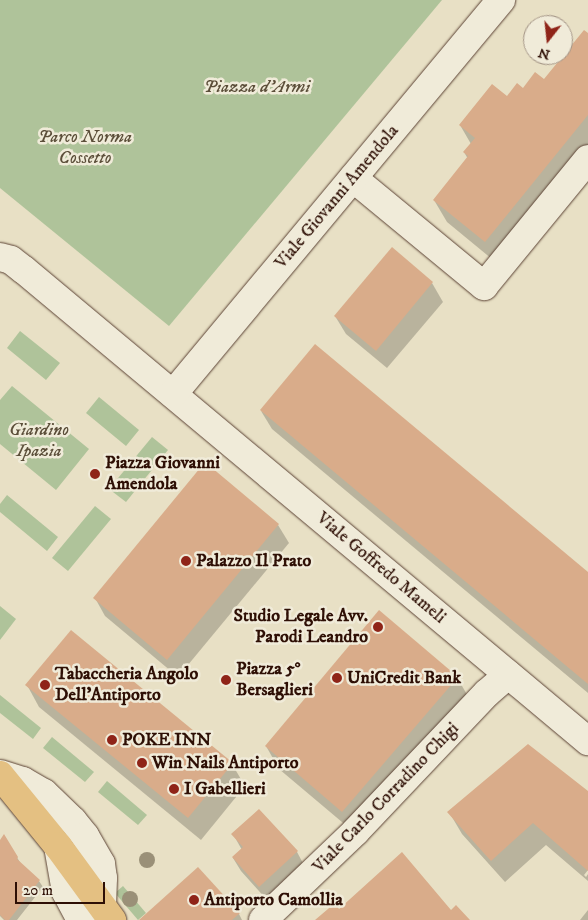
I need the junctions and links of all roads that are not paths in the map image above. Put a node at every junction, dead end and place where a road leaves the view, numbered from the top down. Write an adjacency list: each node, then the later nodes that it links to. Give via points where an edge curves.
1 (501, 0): 3 (street, Viale Giovanni Amendola)
2 (588, 159): 3 (street, via 484,286)
3 (353, 178): 5 (street, Viale Giovanni Amendola)
4 (0, 257): 5 (street, via 24,270)
5 (173, 394): 6 (street, Viale Goffredo Mameli)
6 (508, 674): 7 (street, Viale Goffredo Mameli); 10 (street, Viale Carlo Corradino Chigi, via 355,832)
7 (588, 741)
8 (0, 775): 9 (main road, via 58,846); 9 (street, via 23,781 44,793 85,836 101,864 103,878)
9 (98, 916)
10 (263, 920)

